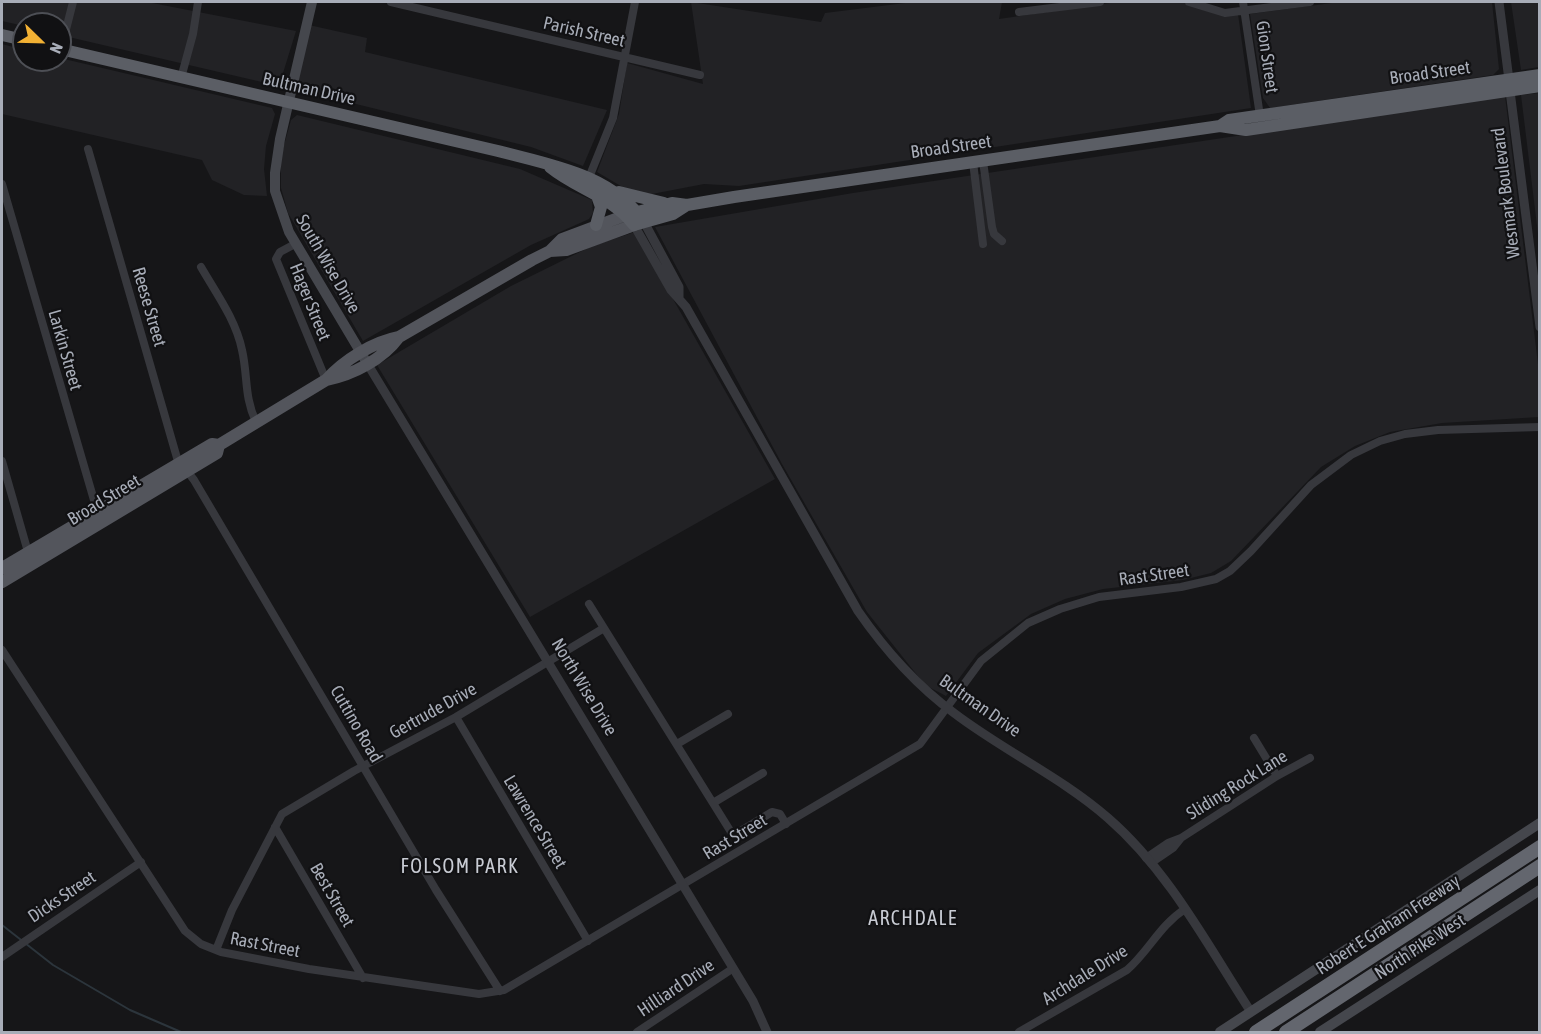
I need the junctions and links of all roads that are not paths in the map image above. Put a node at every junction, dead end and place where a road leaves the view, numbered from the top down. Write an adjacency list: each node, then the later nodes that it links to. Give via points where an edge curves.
1 (198, 2): 16 (street)
2 (312, 2): 19 (main road, South Wise Drive)
3 (391, 2): 13 (street, Parish Street)
4 (635, 2): 13 (street)
5 (1100, 2): 11 (street)
6 (1189, 2): 10 (street, via 1226,13)
7 (1244, 2): 10 (street, Gion Street)
8 (1310, 2): 10 (street)
9 (1499, 2): 17 (street, Wesmark Boulevard)
10 (1245, 11): 20 (street, Gion Street)
11 (1019, 12)
12 (72, 52): 16 (highway, Bultman Drive)
13 (625, 57): 14 (street, Parish Street); 25 (street, via 613,118)
14 (700, 75)
15 (1539, 75): 17 (highway, Broad Street)
16 (180, 78): 19 (highway, Bultman Drive)
17 (1509, 85): 18 (highway, Broad Street); 20 (highway, Broad Street); 21 (highway, Broad Street, via 1246,130); 36 (street, Wesmark Boulevard)
18 (1539, 86)
19 (288, 102): 25 (highway, Bultman Drive, via 498,151 550,167 561,176); 32 (main road, South Wise Drive, via 275,181 282,216)
20 (1260, 116): 21 (highway, Broad Street, via 1229,120)
21 (1220, 126): 23 (highway, Broad Street)
22 (88, 148): 42 (street, Reese Street)
23 (978, 162): 28 (highway, Broad Street); 31 (street, via 994,234); 33 (street)
24 (2, 184): 43 (street, Larkin Street)
25 (590, 186): 26 (highway, Bultman Drive); 29 (highway, Bultman Drive); 30 (highway, via 601,207)
26 (613, 190): 27 (highway); 29 (highway, Bultman Drive)
27 (668, 204): 28 (highway, Broad Street); 29 (highway, Broad Street)
28 (687, 206): 29 (highway, Broad Street, via 673,214)
29 (635, 218): 30 (main road, Broad Street); 34 (main road, Broad Street, via 566,250); 51 (street, Bultman Drive, via 679,287 679,297 860,613 890,654)
30 (596, 225): 34 (main road, Broad Street, via 562,239)
31 (1002, 241)
32 (295, 244): 37 (main road, South Wise Drive); 38 (street, Hager Street, via 280,252 276,259)
33 (983, 244)
34 (550, 251): 37 (main road, Broad Street, via 399,338 384,340)
35 (201, 267): 39 (street, via 235,327 243,351 247,404)
36 (1539, 327)
37 (364, 358): 38 (main road, Broad Street, via 344,377); 50 (street, North Wise Drive)
38 (326, 380): 39 (main road, Broad Street)
39 (256, 422): 42 (main road, Broad Street, via 219,445 218,453)
40 (1539, 427): 51 (street, Rast Street, via 1405,434 1351,455 1311,485 1228,572 1196,584 1100,597 1040,617 986,656)
41 (2, 461): 44 (street)
42 (184, 467): 43 (main road, Broad Street); 57 (street, Cuttino Road)
43 (100, 517): 44 (main road, Broad Street); 46 (main road, Broad Street)
44 (28, 552): 45 (main road, Broad Street)
45 (2, 568)
46 (2, 582)
47 (588, 604): 48 (street)
48 (604, 628): 50 (street, Gertrude Drive); 55 (street)
49 (2, 650): 66 (street, Rast Street)
50 (550, 661): 53 (street, Gertrude Drive); 68 (street, North Wise Drive)
51 (947, 708): 62 (street, Rast Street, via 920,744); 65 (street, Bultman Drive, via 1072,789)
52 (728, 714): 55 (street)
53 (456, 717): 57 (street, Gertrude Drive); 71 (street, Lawrence Street)
54 (1254, 738): 59 (street)
55 (677, 744): 60 (street)
56 (1310, 758): 59 (street, Sliding Rock Lane)
57 (363, 766): 63 (street, Gertrude Drive, via 291,807); 76 (street, Cuttino Road)
58 (763, 773): 60 (street)
59 (1277, 776): 65 (street, Sliding Rock Lane, via 1168,843)
60 (713, 803): 62 (street, via 734,833 772,812 780,814)
61 (1539, 823): 77 (main road)
62 (786, 824): 68 (street, Rast Street)
63 (274, 827): 72 (street, Gertrude Drive); 75 (street, Best Street)
64 (1539, 847): 82 (highway, Robert E Graham Freeway)
65 (1149, 860): 70 (street, Bultman Drive)
66 (141, 862): 72 (street, Rast Street, via 185,931); 73 (street, Dicks Street)
67 (1539, 866): 83 (highway, Robert E Graham Freeway)
68 (683, 885): 71 (street, Rast Street); 74 (street, North Wise Drive)
69 (1539, 890): 84 (main road, North Pike West)
70 (1185, 909): 77 (street, Bultman Drive); 80 (street, Archdale Drive, via 1166,922 1127,970)
71 (588, 941): 76 (street, Rast Street)
72 (216, 950): 75 (street, Rast Street)
73 (2, 957)
74 (732, 969): 78 (street, Hilliard Drive); 79 (street, North Wise Drive)
75 (363, 978): 76 (street, Rast Street, via 478,994)
76 (500, 991)
77 (1251, 1012): 81 (main road)
78 (637, 1032)
79 (767, 1032)
80 (1019, 1032)
81 (1220, 1032)
82 (1256, 1032)
83 (1286, 1032)
84 (1320, 1032)

